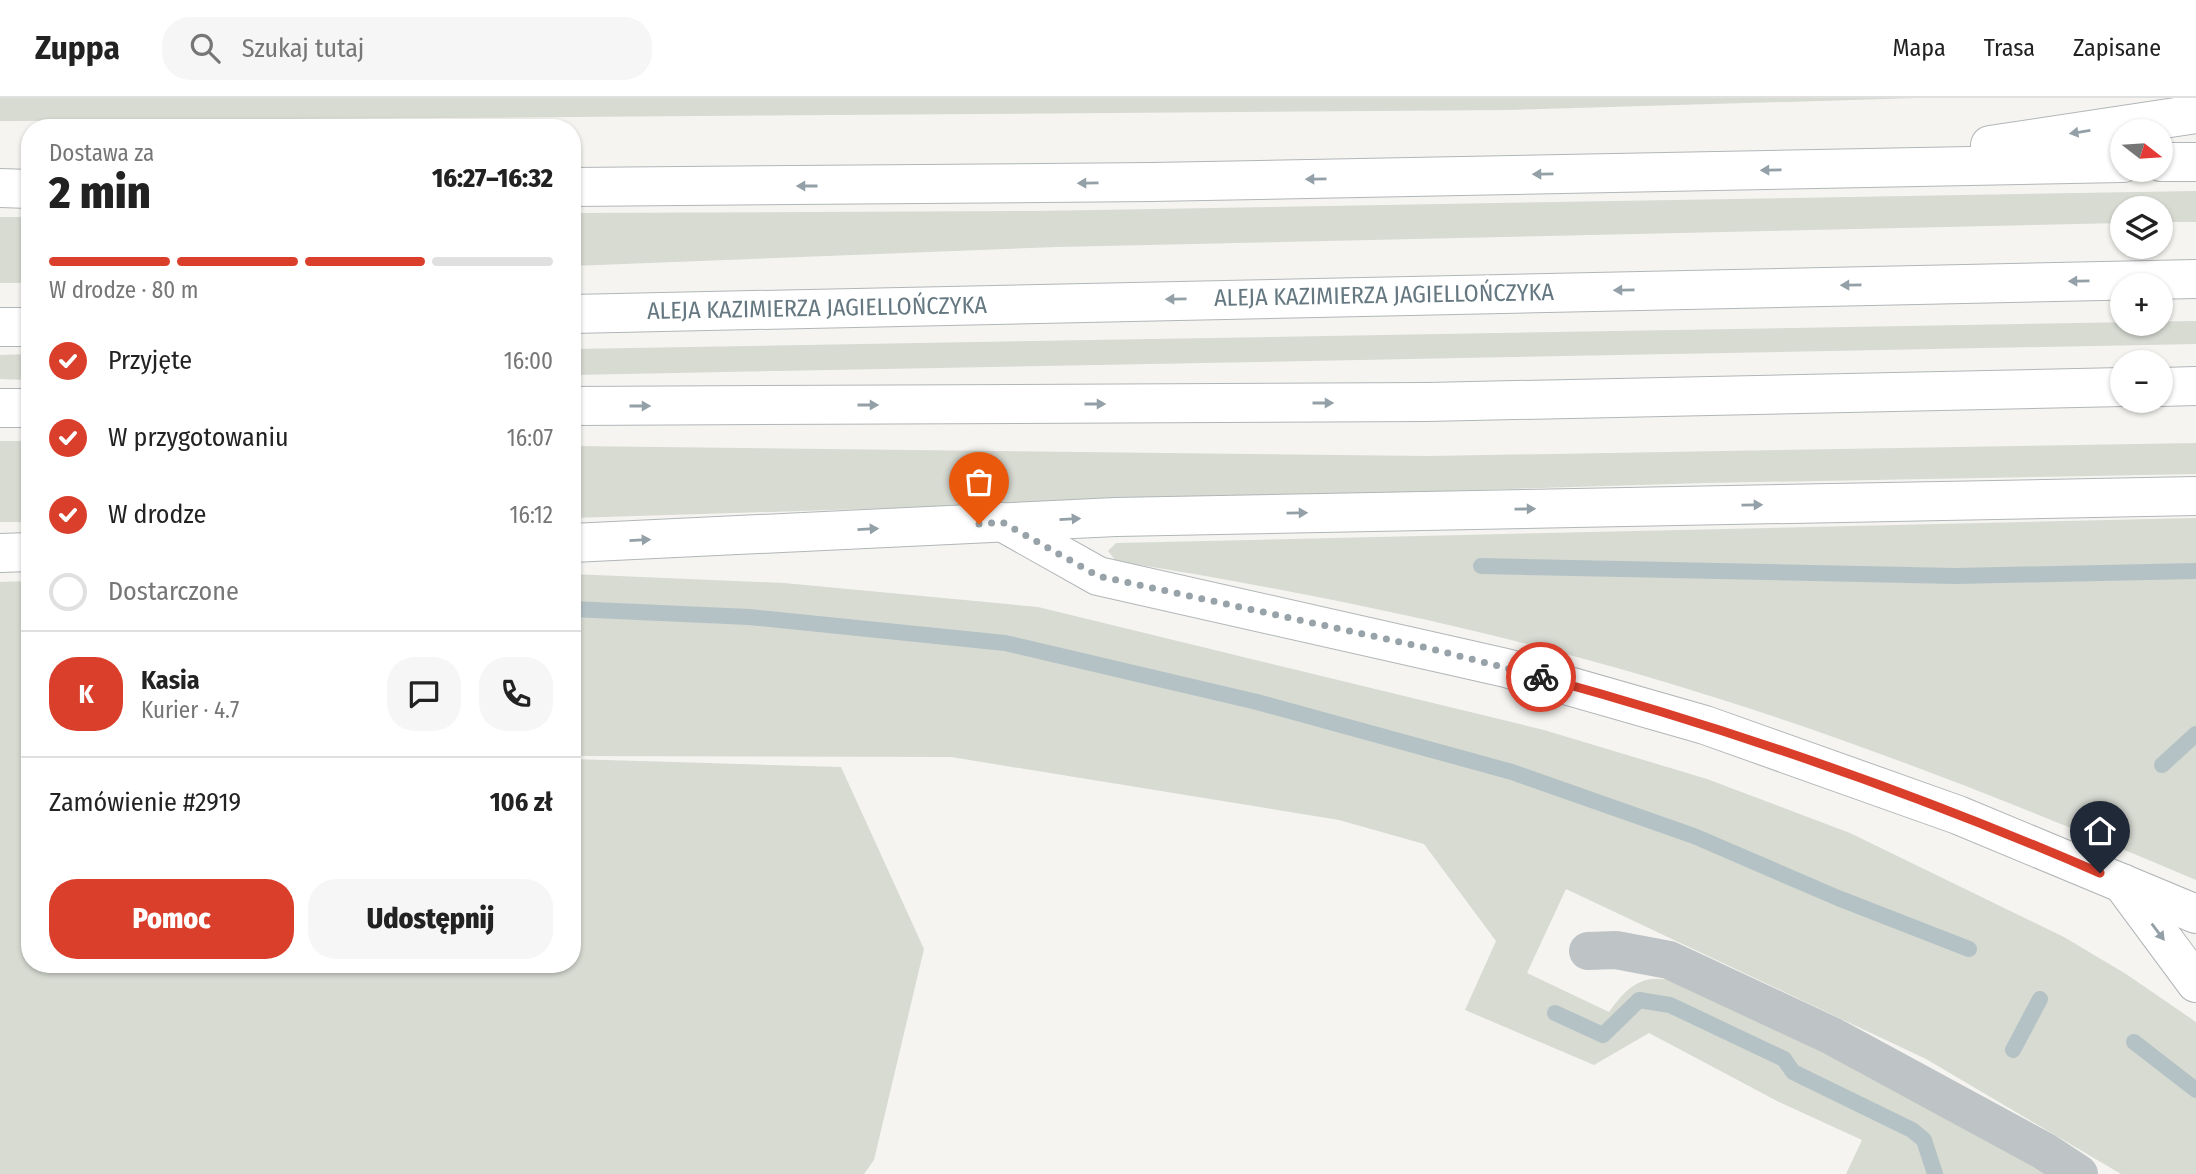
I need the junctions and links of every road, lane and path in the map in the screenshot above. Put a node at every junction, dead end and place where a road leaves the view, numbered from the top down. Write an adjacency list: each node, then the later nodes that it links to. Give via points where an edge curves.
1 (2196, 114): 5 (highway, one-way to 5)
2 (2174, 162): 3 (highway)
3 (2196, 162)
4 (2110, 163): 5 (highway)
5 (1839, 169): 6 (highway, one-way to 6)
6 (581, 187)
7 (0, 188): 8 (highway)
8 (21, 189)
9 (2196, 279): 10 (highway, ALEJA KAZIMIERZA JAGIELLOŃCZYKA, one-way to 10)
10 (581, 314)
11 (0, 327): 12 (highway)
12 (21, 327)
13 (2196, 386): 15 (highway)
14 (2110, 387): 16 (highway, one-way to 14, via 1413,402)
15 (2173, 387)
16 (581, 406)
17 (0, 408): 18 (highway)
18 (21, 408)
19 (2196, 496): 20 (highway, one-way to 19)
20 (1002, 522): 21 (highway, one-way to 20); 24 (highway, via 1098,576 1494,664 1704,724 1881,785)
21 (581, 543)
22 (0, 552): 23 (highway)
23 (21, 552)
24 (2121, 882): 25 (highway); 27 (highway, one-way to 27)
25 (2196, 914)
26 (1588, 951): 28 (lane, via 1616,950 1669,960 1832,1036)
27 (2196, 983)
28 (2079, 1174)

